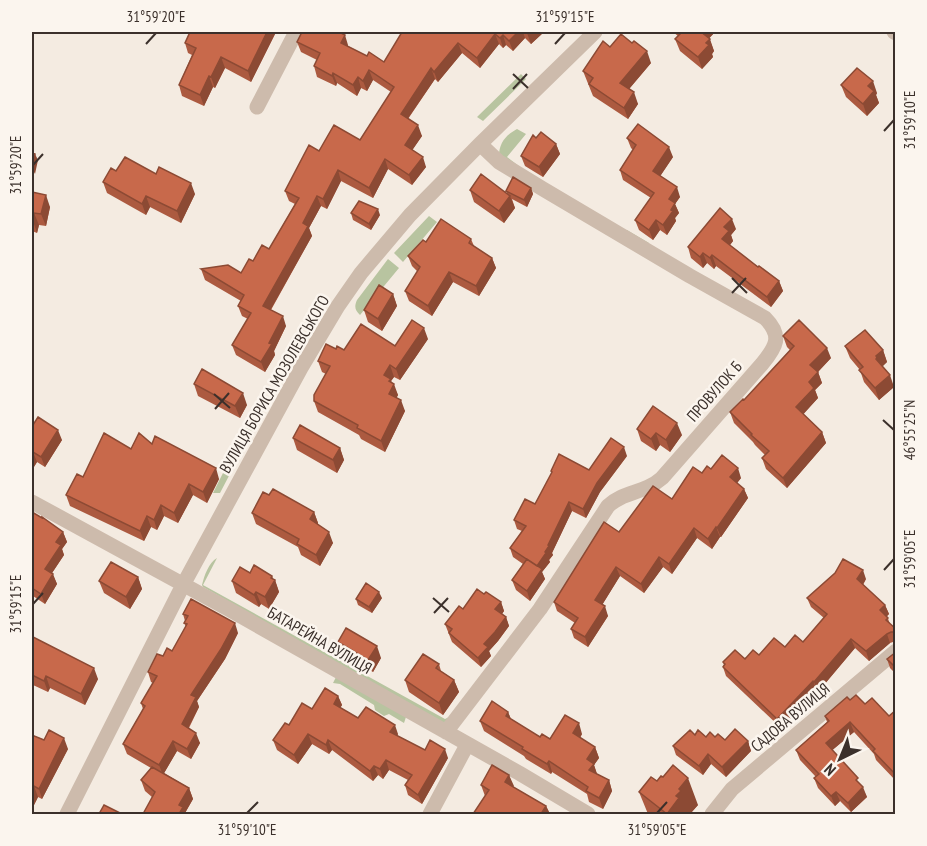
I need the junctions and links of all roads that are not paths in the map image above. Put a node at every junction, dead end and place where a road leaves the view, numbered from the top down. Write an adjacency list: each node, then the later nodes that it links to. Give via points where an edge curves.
1 (296, 32): 3 (street)
2 (595, 32): 4 (street, ВУЛИЦЯ БОРИСА МОЗОЛЕВСЬКОГО)
3 (257, 107)
4 (480, 144): 6 (street, ВУЛИЦЯ БОРИСА МОЗОЛЕВСЬКОГО, via 394,233 338,306); 8 (street, ПРОВУЛОК Б, via 499,162 543,189 765,318 773,326 776,342 771,353 662,478 608,506 540,609)
5 (32, 502): 6 (street, БАТАРЕЙНА ВУЛИЦЯ)
6 (183, 585): 8 (street, БАТАРЕЙНА ВУЛИЦЯ); 10 (street, ВУЛИЦЯ БОРИСА МОЗОЛЕВСЬКОГО)
7 (896, 651): 13 (street, САДОВА ВУЛИЦЯ, via 732,789)
8 (446, 732): 9 (street, БАТАРЕЙНА ВУЛИЦЯ)
9 (467, 745): 11 (street); 12 (street, БАТАРЕЙНА ВУЛИЦЯ)
10 (67, 814)
11 (430, 814)
12 (588, 814)
13 (712, 814)

